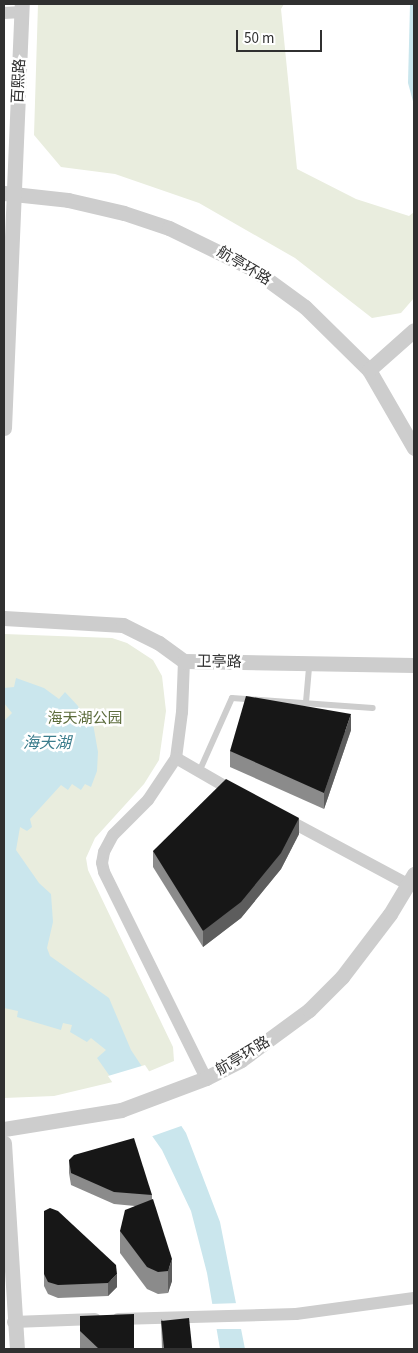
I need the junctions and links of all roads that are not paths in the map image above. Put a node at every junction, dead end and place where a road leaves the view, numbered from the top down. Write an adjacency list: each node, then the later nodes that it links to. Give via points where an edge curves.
1 (22, 8): 2 (street); 3 (street, 百熙路)
2 (4, 13)
3 (8, 192): 5 (street, 航亭环路, via 124,213 214,248 281,288); 6 (street, 百熙路)
4 (414, 330): 5 (street)
5 (369, 370): 7 (street, 航亭环路)
6 (4, 428)
7 (414, 448)
8 (4, 618): 9 (street, 卫亭路, via 123,625 158,643)
9 (184, 662): 10 (street, 卫亭路); 14 (street)
10 (309, 663): 11 (street, 卫亭路); 12 (lane)
11 (414, 665)
12 (306, 702): 13 (lane); 15 (lane, via 232,698)
13 (373, 708)
14 (176, 758): 15 (street); 19 (street, via 148,800 113,834 102,862 104,872)
15 (199, 772): 16 (street)
16 (250, 800)
17 (276, 814): 18 (street)
18 (412, 879): 19 (street, 航亭环路, via 368,945 309,1010 275,1037)
19 (206, 1078): 20 (street, 航亭环路, via 121,1110)
20 (4, 1129)
21 (4, 1143): 23 (street)
22 (414, 1298): 23 (street, via 355,1308 248,1316)
23 (13, 1322): 24 (street)
24 (17, 1349)

